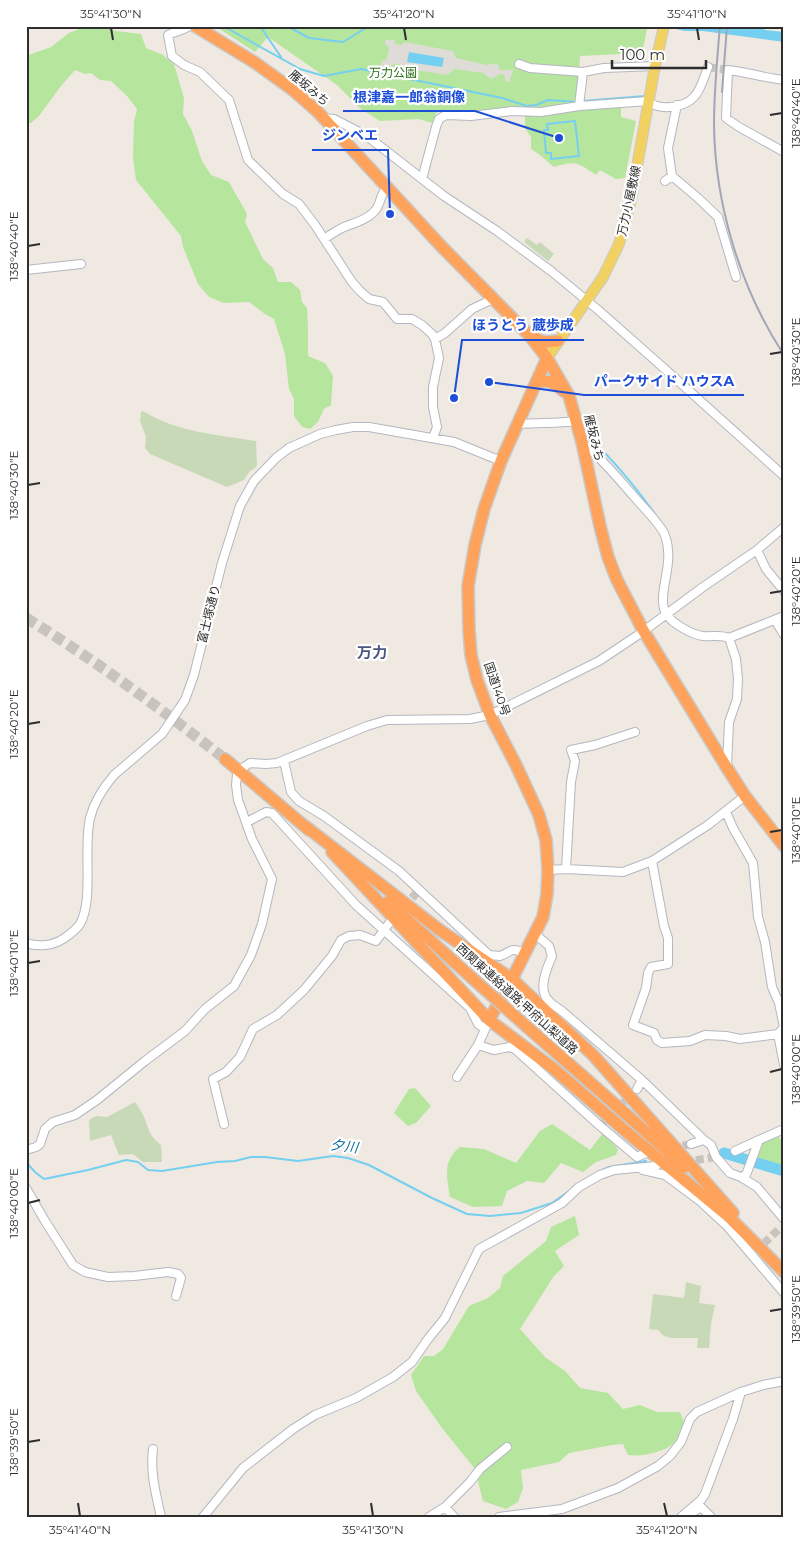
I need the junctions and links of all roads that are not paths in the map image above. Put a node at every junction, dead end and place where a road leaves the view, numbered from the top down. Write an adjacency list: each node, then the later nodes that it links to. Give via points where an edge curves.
1 (189, 26): 18 (street, via 168,35 172,56 184,66 200,72 229,100 248,160 298,204)
2 (195, 26): 12 (highway, 雁坂みち, via 293,90)
3 (664, 26): 4 (main road, 万力小屋敷線)
4 (655, 63): 7 (street); 9 (main road, 万力小屋敷線)
5 (518, 64): 7 (street, via 530,68)
6 (708, 67): 11 (street, via 696,95)
7 (583, 72): 10 (street)
8 (784, 80): 13 (street, via 728,70 726,118)
9 (648, 101): 10 (street); 11 (street, via 653,106); 23 (main road, 万力小屋敷線, via 619,244 609,268)
10 (580, 103): 15 (street, via 549,111 446,115 439,119 436,127)
11 (677, 105): 14 (street, via 668,148)
12 (324, 118): 15 (street, via 334,119 367,136); 17 (highway, 雁坂みち)
13 (784, 152)
14 (672, 176): 16 (street); 21 (street, via 718,217)
15 (422, 179): 23 (street)
16 (665, 181)
17 (387, 186): 18 (street, via 370,215); 22 (highway, 雁坂みち)
18 (324, 238): 25 (street, via 360,291 369,299 383,302 397,319 412,318)
19 (80, 264): 20 (street)
20 (26, 270)
21 (736, 277)
22 (493, 299): 24 (highway, 雁坂みち); 25 (street, via 472,309)
23 (588, 300): 26 (main road, 万力小屋敷線); 35 (street)
24 (529, 335): 26 (highway, via 544,342); 27 (highway, 雁坂みち)
25 (435, 339): 32 (street, via 439,358 433,387 437,427)
26 (558, 341): 27 (main road, 万力小屋敷線)
27 (547, 358): 28 (highway, 国道140号); 29 (highway, 雁坂みち)
28 (536, 383): 29 (highway, via 550,381); 31 (highway, 国道140号)
29 (569, 396): 30 (highway, 雁坂みち)
30 (576, 421): 31 (street); 33 (highway, 雁坂みち)
31 (518, 424): 34 (highway, 国道140号)
32 (433, 438): 34 (street, 富士塚通り, via 454,442); 64 (street, 富士塚通り, via 369,427 336,430 289,448 254,481 240,506 222,563 185,700 162,734 114,775 94,807 87,841 86,908 80,924 58,942)
33 (582, 442): 39 (street, via 600,457 664,533 669,552 663,599); 42 (highway, 雁坂みち, via 608,557)
34 (501, 461): 45 (highway, 国道140号, via 484,509 468,586 472,655)
35 (784, 476)
36 (784, 527): 37 (street)
37 (758, 550): 38 (street, via 766,568); 39 (street)
38 (784, 591)
39 (666, 614): 42 (street); 44 (street, via 682,627 702,636)
40 (784, 616): 41 (street)
41 (775, 620): 43 (street); 44 (street)
42 (643, 630): 45 (street, via 599,661); 50 (highway, 雁坂みち)
43 (784, 635)
44 (729, 638): 50 (street, via 738,680 737,699 729,722)
45 (490, 715): 48 (street, via 470,720 387,720); 60 (highway, 国道140号, via 540,815)
46 (635, 732): 59 (street, via 572,750 575,761)
47 (225, 759): 55 (highway, 西関東連絡道路;甲府山梨道路)
48 (284, 760): 49 (street, via 250,763); 65 (street, via 291,792 300,801 399,871 489,955 500,956 514,949)
49 (244, 767)
50 (727, 768): 52 (highway, 雁坂みち)
51 (238, 774): 54 (street, via 238,800)
52 (745, 796): 53 (street); 56 (highway, 雁坂みち)
53 (726, 812): 58 (street); 68 (street, via 753,863 758,917 784,1027)
54 (247, 822): 62 (street, via 266,812 272,813); 79 (street, via 272,879 262,924 234,986 205,1009 185,1031 97,1100 75,1115 53,1122 45,1129 40,1144)
55 (305, 826): 57 (highway, 西関東連絡道路;甲府山梨道路); 66 (highway, via 441,931)
56 (783, 844)
57 (332, 852): 67 (highway); 86 (highway, 西関東連絡道路;甲府山梨道路, bridge, via 627,1114)
58 (652, 861): 59 (street, via 624,872); 68 (street, via 668,938 668,964 651,967 633,1025 654,1034 662,1043 690,1041 705,1035 740,1039)
59 (566, 869): 60 (street)
60 (548, 870): 63 (highway, 国道140号, via 543,917)
61 (390, 922): 62 (street)
62 (383, 930): 67 (street, via 470,1008 478,1024); 74 (street, via 376,940 360,935 342,940 304,990 278,1014 254,1029 240,1057 226,1072 213,1079)
63 (534, 933): 65 (highway, 国道140号); 72 (street, via 549,946 552,956 543,989 548,1001)
64 (26, 944)
65 (525, 953): 66 (highway, 国道140号)
66 (512, 980): 67 (highway, 国道140号); 86 (highway, via 593,1055)
67 (487, 1024): 69 (street); 88 (highway, via 554,1069 729,1217)
68 (778, 1034): 70 (street)
69 (478, 1046): 71 (street); 81 (street, via 494,1050 515,1049 637,1157)
70 (784, 1065)
71 (457, 1077)
72 (642, 1080): 73 (street); 77 (street)
73 (637, 1089)
74 (224, 1124)
75 (784, 1129): 76 (street)
76 (760, 1140): 80 (street); 84 (street, via 746,1175)
77 (707, 1143): 78 (street); 84 (street, via 730,1173)
78 (691, 1144)
79 (26, 1150)
80 (735, 1151)
81 (646, 1153)
82 (656, 1166): 83 (street)
83 (636, 1168): 89 (street, via 665,1176 700,1201 753,1254); 99 (street, via 600,1175 579,1187 562,1203 479,1249 444,1318 412,1362 393,1378 314,1415 293,1429 243,1468)
84 (741, 1177): 87 (street, via 757,1187)
85 (26, 1188): 90 (street, via 73,1265 108,1277 178,1274 182,1278)
86 (738, 1218): 88 (highway, 西関東連絡道路;甲府山梨道路)
87 (784, 1219)
88 (784, 1271)
89 (784, 1293)
90 (176, 1296)
91 (784, 1381): 92 (street)
92 (741, 1392): 96 (street, via 705,1494); 97 (street, via 697,1412 670,1456 642,1476 562,1509)
93 (506, 1447): 95 (street, via 480,1469)
94 (153, 1449): 98 (street, via 152,1476)
95 (445, 1507): 100 (street); 101 (street)
96 (688, 1511): 103 (street); 104 (street, via 690,1513 700,1507)
97 (531, 1515): 102 (street)
98 (161, 1517)
99 (203, 1517)
100 (428, 1517)
101 (454, 1517)
102 (499, 1517)
103 (680, 1517)
104 (711, 1517)

